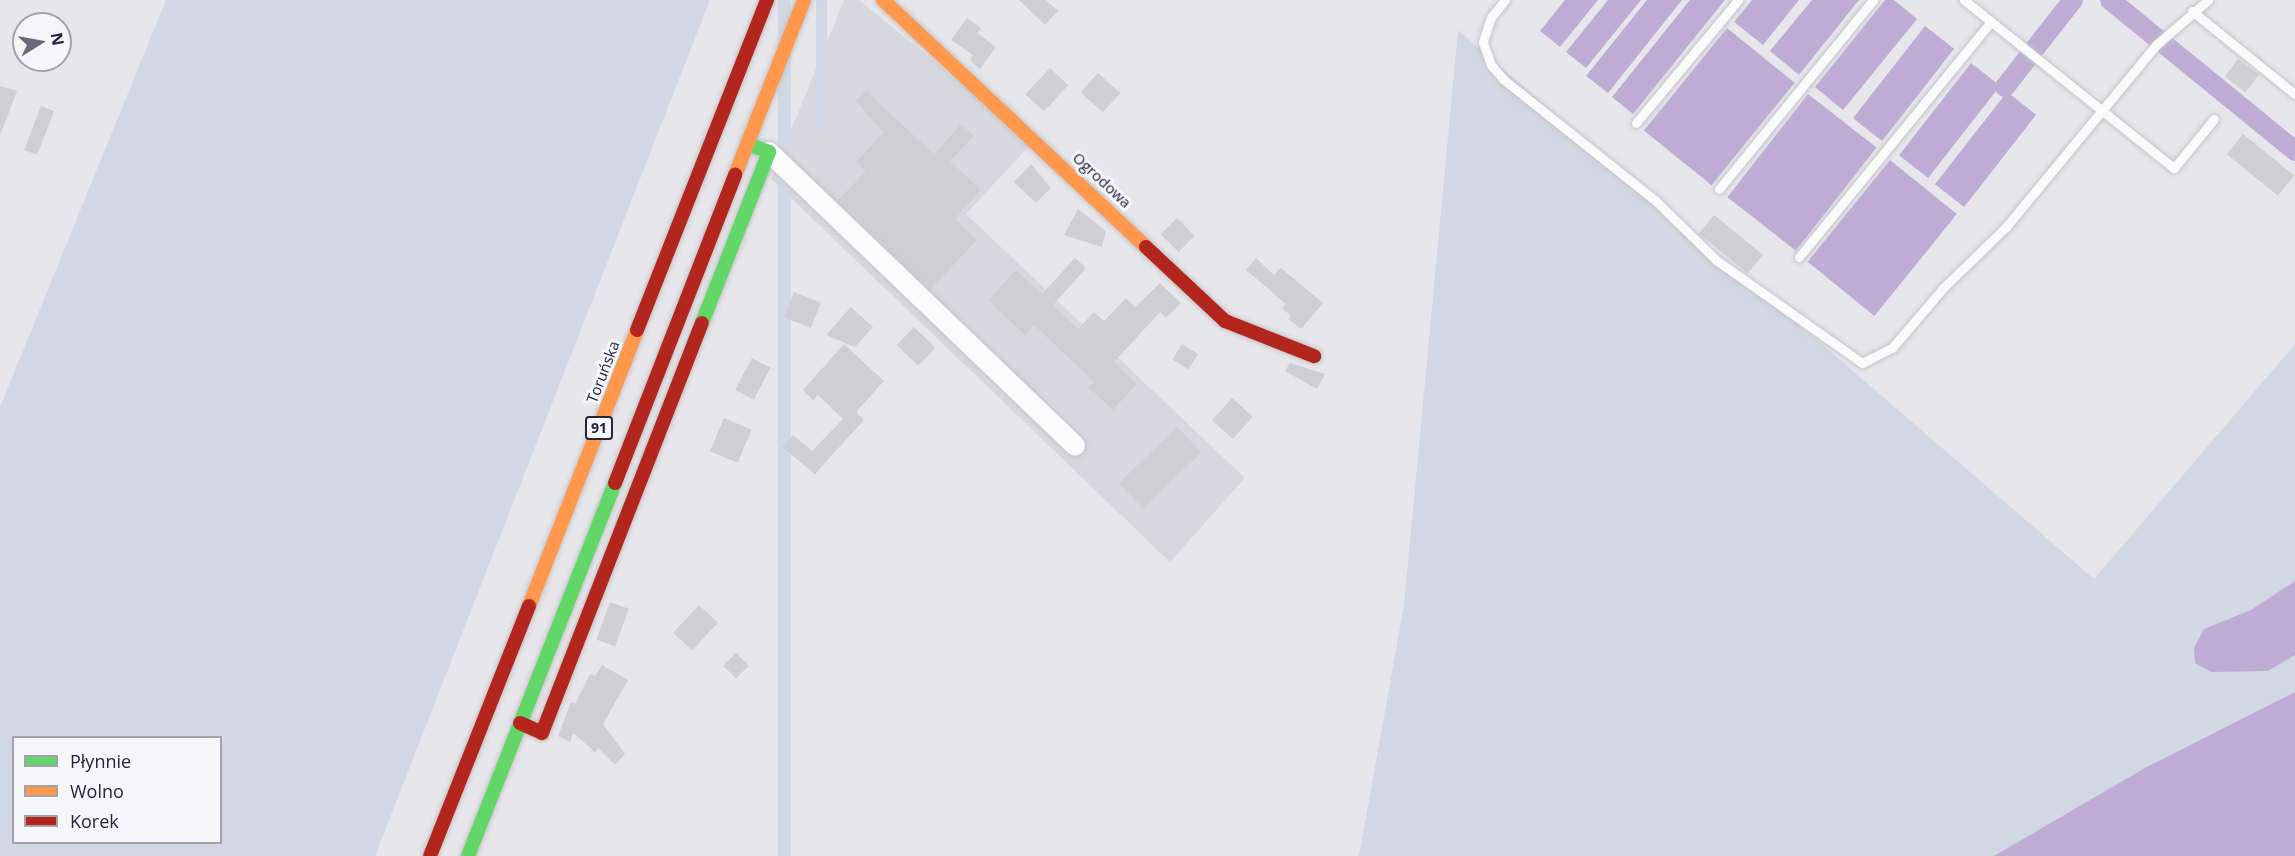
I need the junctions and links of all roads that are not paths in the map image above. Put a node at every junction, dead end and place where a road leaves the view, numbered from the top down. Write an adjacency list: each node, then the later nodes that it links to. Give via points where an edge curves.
1 (767, 0): 22 (main road, Toruńska / 91)
2 (804, 0): 15 (main road, 91)
3 (883, 0): 19 (main road, Ogrodowa, via 1226,321)
4 (1505, 0): 12 (lane, via 1491,17 1483,42 1491,65 1503,79 1656,201 1716,260 1862,363 1892,348 1943,288 2006,227)
5 (1738, 0): 14 (lane)
6 (1873, 0): 17 (lane)
7 (1964, 0): 10 (lane)
8 (2208, 0): 9 (lane)
9 (2192, 11): 11 (lane); 12 (lane, via 2156,45)
10 (1991, 22): 12 (lane); 18 (lane)
11 (2295, 94)
12 (2102, 110): 13 (lane, via 2174,168)
13 (2214, 119)
14 (1636, 123)
15 (748, 144): 16 (main road); 21 (main road, 91)
16 (769, 152): 20 (street); 21 (main road, via 542,733)
17 (1719, 189)
18 (1799, 257)
19 (1314, 356)
20 (1075, 445)
21 (520, 723): 23 (main road, 91)
22 (430, 856)
23 (468, 856)

